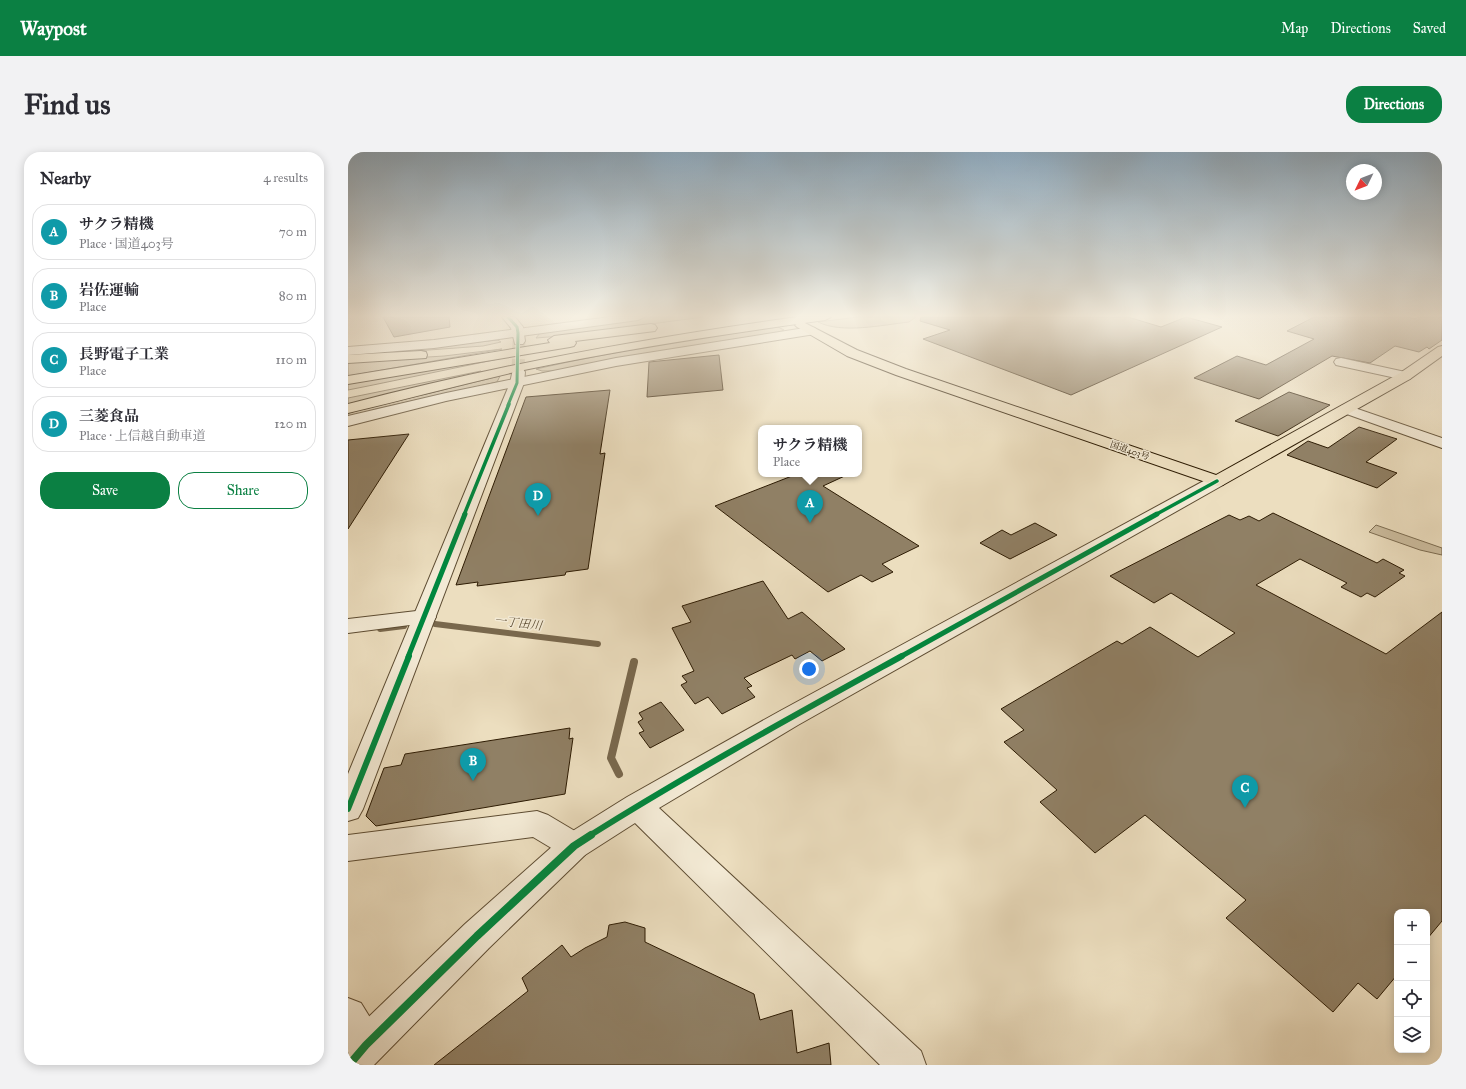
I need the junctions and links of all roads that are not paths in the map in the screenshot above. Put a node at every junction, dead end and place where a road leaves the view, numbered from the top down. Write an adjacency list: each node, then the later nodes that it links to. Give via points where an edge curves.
1 (468, 360): 10 (highway)
2 (515, 360): 11 (highway)
3 (557, 360): 12 (highway, via 486,374)
4 (629, 360): 9 (street)
5 (869, 360): 16 (highway, 国道403号)
6 (1428, 360): 8 (highway)
7 (1341, 362): 8 (street)
8 (1405, 376): 13 (highway)
9 (517, 377): 14 (street); 17 (street)
10 (348, 380)
11 (363, 390)
12 (348, 409)
13 (1346, 409): 15 (street); 16 (highway)
14 (348, 421)
15 (1442, 443)
16 (1217, 481): 19 (street, via 789,718)
17 (425, 617): 18 (street); 20 (street)
18 (348, 626)
19 (637, 806): 21 (street); 24 (street)
20 (348, 809)
21 (574, 846): 22 (street, via 537,824); 23 (street, via 477,936)
22 (348, 848)
23 (354, 1042)
24 (907, 1065)

